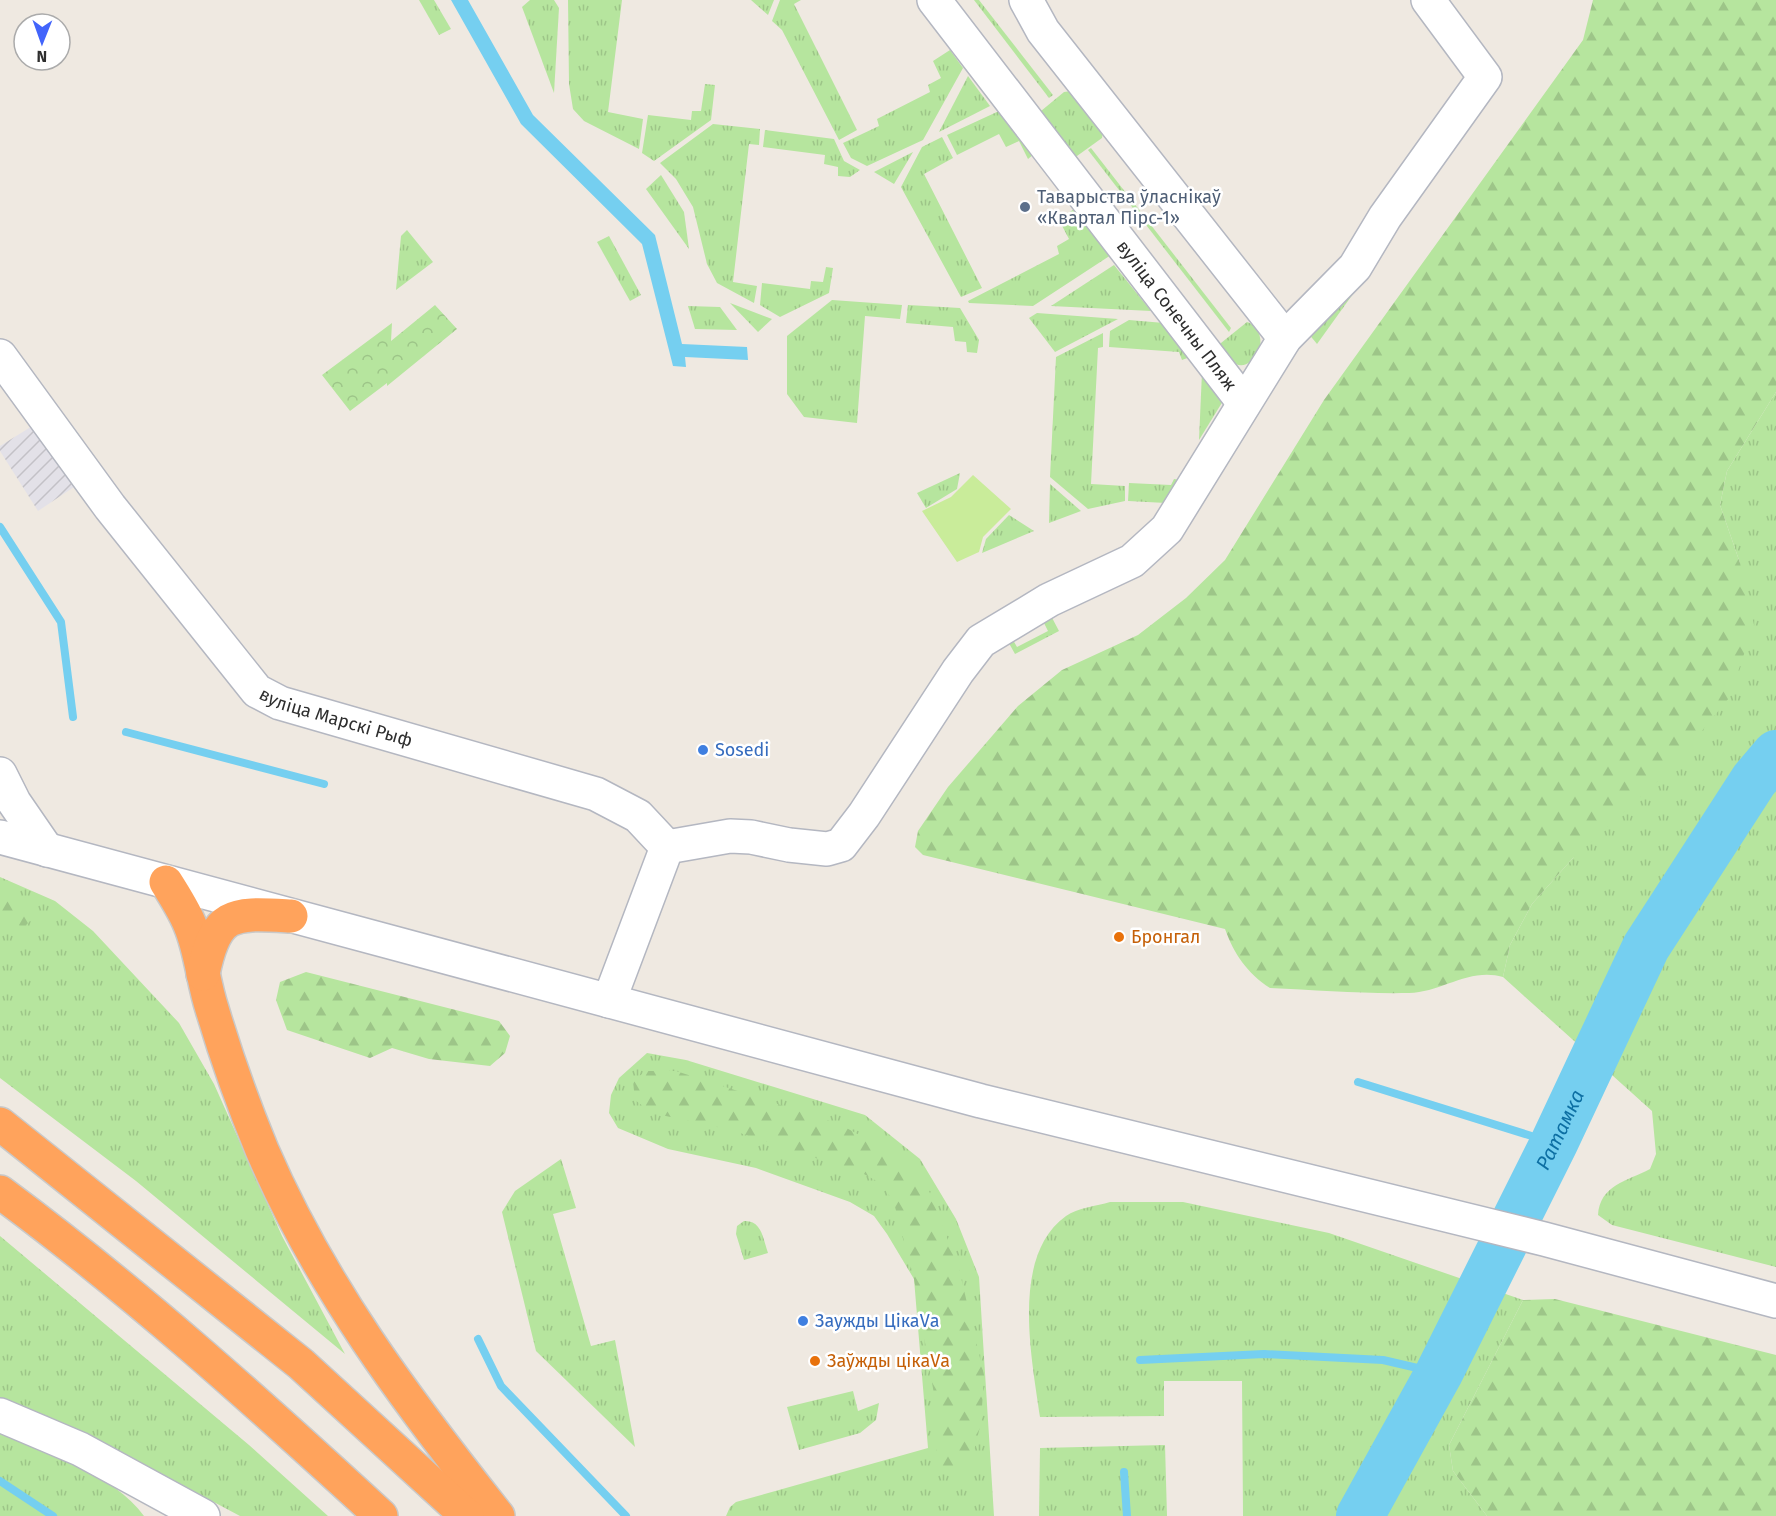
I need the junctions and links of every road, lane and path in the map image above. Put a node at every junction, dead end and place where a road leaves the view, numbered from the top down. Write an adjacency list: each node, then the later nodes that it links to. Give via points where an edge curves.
1 (934, 0): 8 (street, вуліца Сонечны Пляж)
2 (1020, 0): 5 (street)
3 (1026, 0): 5 (street)
4 (1428, 0): 6 (street, via 1485,76 1385,217 1355,267)
5 (1044, 31): 6 (street)
6 (1285, 338): 8 (street)
7 (0, 356): 11 (street, вуліца Марскі Рыф, via 110,507 257,691 280,703 596,794 638,816)
8 (1244, 403): 11 (street, via 1167,529 1132,561 1049,600 981,641 841,845 827,849 730,836)
9 (0, 774): 12 (street)
10 (0, 837): 12 (street)
11 (667, 847): 16 (street)
12 (47, 850): 13 (street)
13 (165, 882): 14 (street); 15 (highway, via 191,927)
14 (291, 916): 15 (highway, via 248,914 227,920 217,931); 16 (street)
15 (203, 976): 26 (highway, via 254,1128 330,1286 419,1415)
16 (609, 1001): 21 (street, via 981,1101 1544,1239)
17 (0, 1124): 25 (highway, via 301,1364)
18 (0, 1192): 20 (highway)
19 (0, 1205): 20 (highway)
20 (43, 1223): 24 (highway, via 245,1391)
21 (1776, 1301)
22 (0, 1415): 23 (street, via 80,1449)
23 (203, 1516)
24 (381, 1516)
25 (467, 1516)
26 (498, 1516)

